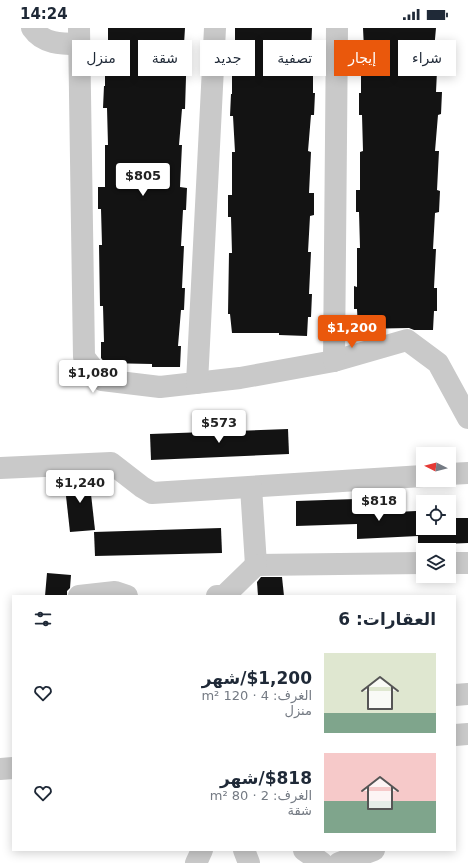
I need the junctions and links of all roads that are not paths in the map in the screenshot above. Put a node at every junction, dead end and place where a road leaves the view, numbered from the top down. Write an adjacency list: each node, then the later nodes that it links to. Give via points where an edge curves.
1 (32, 28): 4 (street, via 48,41 59,44)
2 (215, 28): 6 (street)
3 (337, 28): 5 (street)
4 (79, 36): 6 (street, via 84,357 102,380 160,387)
5 (334, 361): 6 (street); 7 (street, via 407,340 438,363)
6 (197, 383)
7 (468, 418)
8 (0, 468): 12 (street, via 111,463 152,493)
9 (468, 473): 10 (street)
10 (456, 474)
11 (416, 476): 12 (street)
12 (251, 487): 16 (street)
13 (416, 563): 16 (street)
14 (456, 563): 15 (street)
15 (468, 563)
16 (256, 565): 19 (street)
17 (88, 595): 18 (street, via 115,592)
18 (124, 595)
19 (225, 595)
20 (468, 694): 21 (street)
21 (456, 695)
22 (468, 734): 23 (street)
23 (456, 735)
24 (12, 768): 25 (street)
25 (0, 769)
26 (202, 851): 31 (street)
27 (209, 851): 32 (street)
28 (244, 851): 33 (street)
29 (305, 851): 34 (street)
30 (371, 851): 35 (street)
31 (196, 863)
32 (209, 863)
33 (249, 863)
34 (322, 863)
35 (340, 863)

